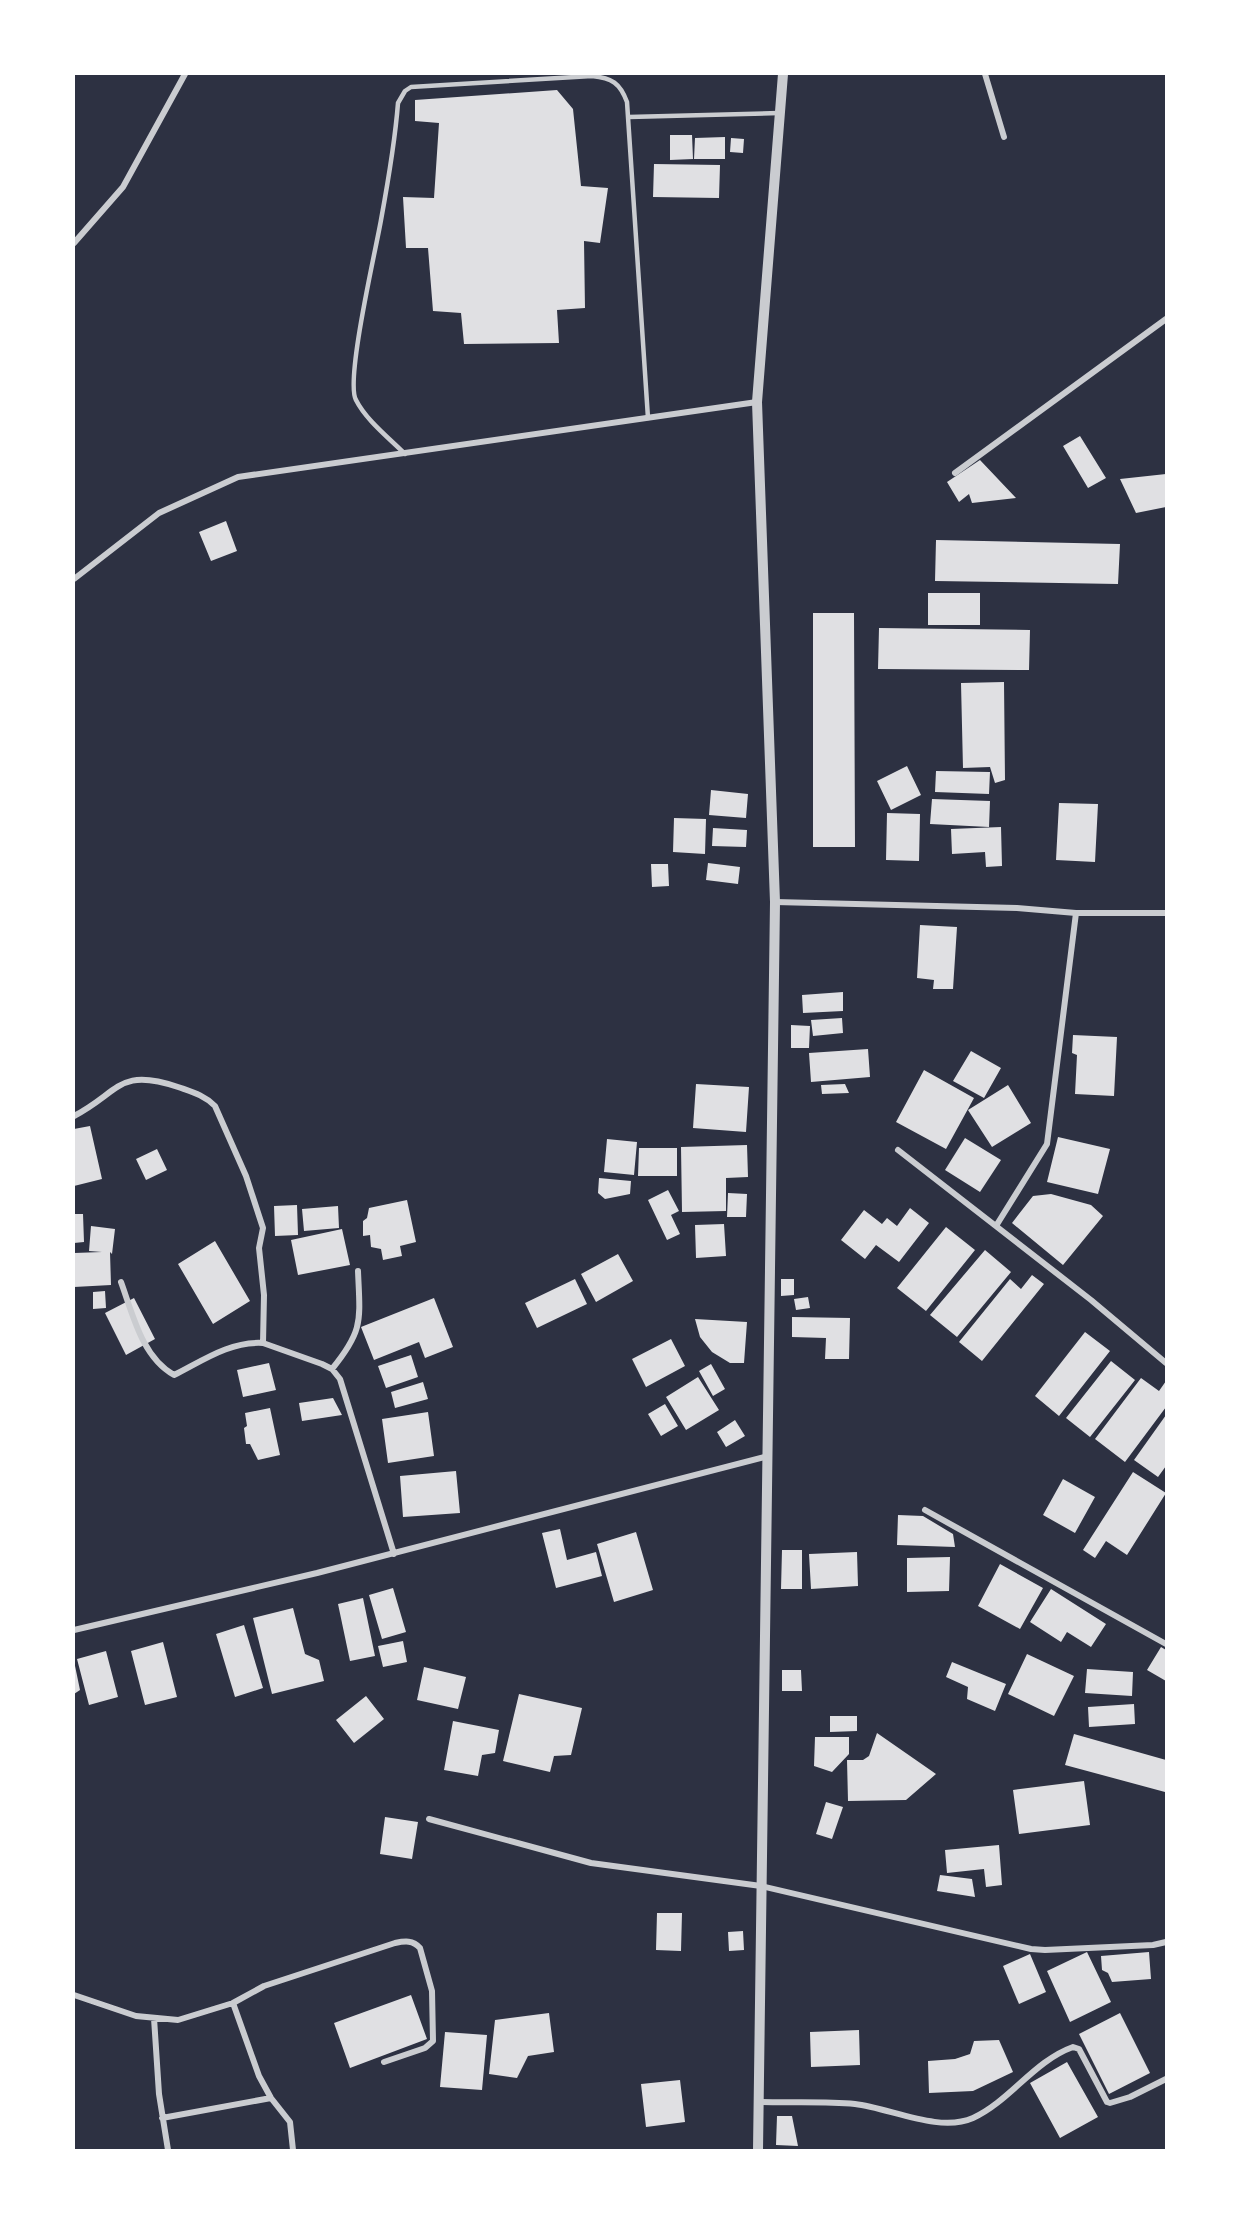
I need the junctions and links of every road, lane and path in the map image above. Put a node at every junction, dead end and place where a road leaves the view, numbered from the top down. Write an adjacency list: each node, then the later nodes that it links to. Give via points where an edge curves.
1 (185, 74): 7 (street, via 123,187)
2 (783, 74): 4 (street)
3 (986, 74): 6 (street)
4 (780, 113): 5 (lane); 9 (street)
5 (628, 117): 10 (lane); 11 (lane, via 622,88 616,81 602,77 411,87 402,96 354,365 353,393)
6 (1004, 137)
7 (74, 243)
8 (1167, 319): 12 (street)
9 (757, 402): 10 (street); 14 (street)
10 (648, 418): 11 (street)
11 (405, 454): 13 (street, via 238,477 159,513)
12 (955, 473)
13 (74, 579)
14 (775, 902): 15 (street); 25 (street)
15 (1076, 913): 16 (street); 19 (street, via 1047,1144)
16 (1167, 913)
17 (74, 1116): 22 (street, via 112,1089 142,1079 197,1094 215,1106 246,1176 263,1228 259,1248 264,1295)
18 (898, 1150): 19 (street)
19 (996, 1226): 23 (street)
20 (358, 1271): 24 (street, via 358,1327 349,1348)
21 (121, 1282): 22 (street, via 145,1345 162,1368 174,1375 241,1343)
22 (263, 1343): 24 (street)
23 (1167, 1362)
24 (332, 1369): 27 (street, via 340,1379)
25 (768, 1456): 27 (street); 31 (street)
26 (925, 1510): 29 (street)
27 (394, 1554): 28 (street)
28 (74, 1630)
29 (1167, 1644)
30 (429, 1819): 31 (street, via 591,1863)
31 (761, 1887): 32 (street, via 1031,1949); 39 (street)
32 (1167, 1942)
33 (74, 1995): 35 (street, via 136,2016)
34 (233, 2003): 35 (street, via 178,2020); 36 (street, via 264,1986 402,1941 417,1944 432,1991 433,2041 425,2048); 38 (street)
35 (154, 2018): 40 (street)
36 (384, 2062)
37 (1167, 2079): 39 (street, via 1130,2097 1107,2102 1079,2049 1073,2047 1028,2075 1001,2101 967,2120 936,2122 857,2104)
38 (271, 2098): 40 (street); 42 (street, via 290,2122)
39 (759, 2102): 43 (street)
40 (162, 2118): 41 (street)
41 (168, 2151)
42 (293, 2151)
43 (758, 2151)

